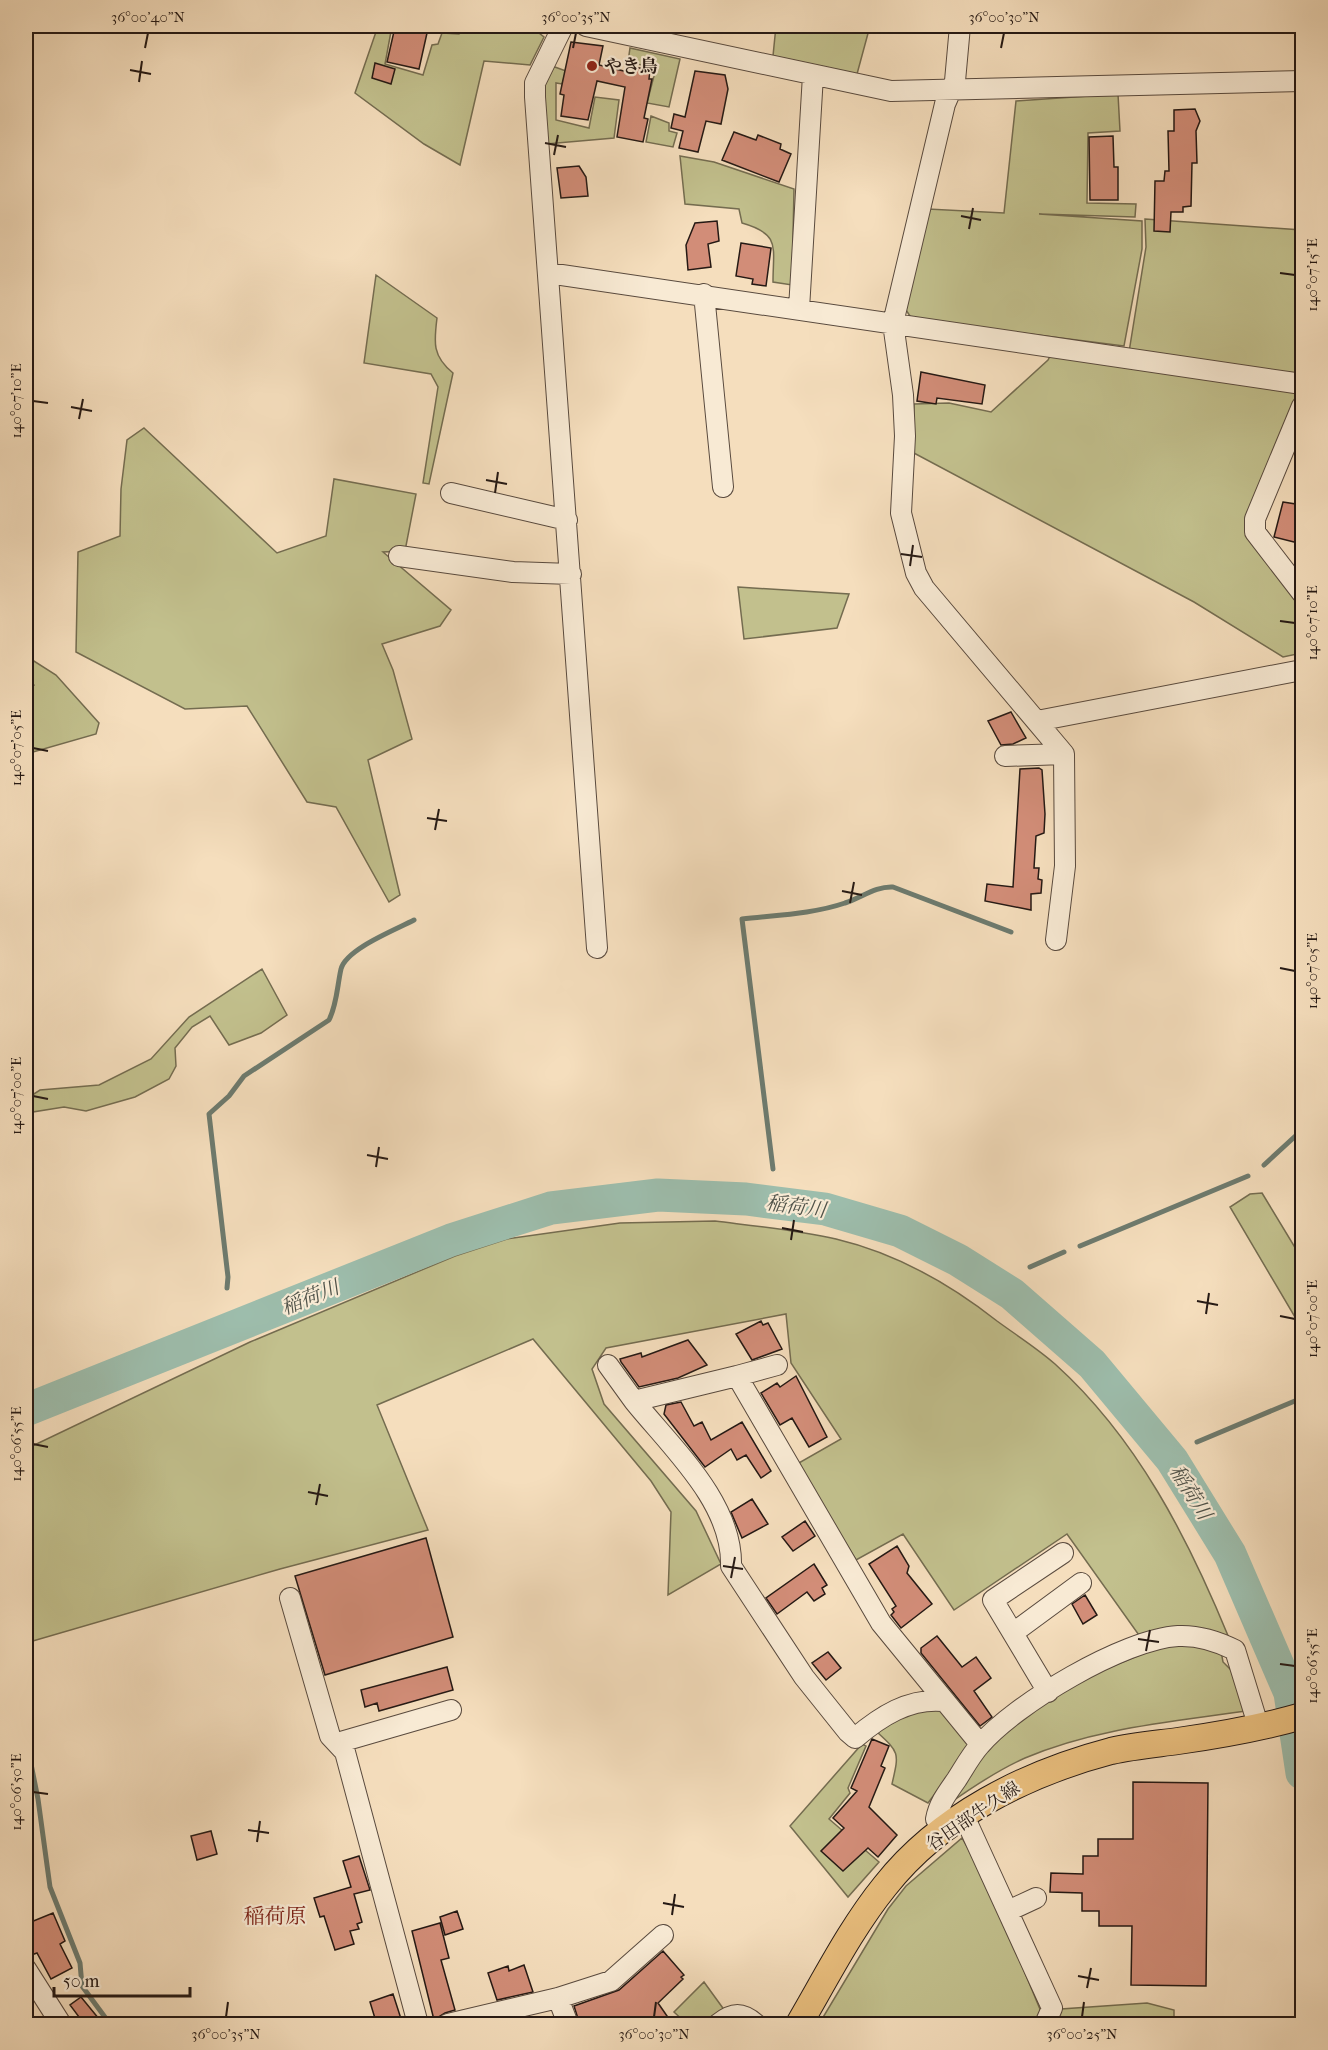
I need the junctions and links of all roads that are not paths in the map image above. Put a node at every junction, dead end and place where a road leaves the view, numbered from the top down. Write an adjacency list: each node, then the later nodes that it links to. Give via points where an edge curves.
1 (563, 26): 7 (street, via 535,83)
2 (586, 26): 4 (street)
3 (960, 26): 6 (street)
4 (813, 75): 6 (street, via 891,91); 9 (street)
5 (1302, 81): 6 (street)
6 (952, 90): 10 (street, via 945,104)
7 (548, 273): 8 (street); 15 (street)
8 (704, 294): 9 (street); 13 (street)
9 (799, 309): 10 (street)
10 (892, 323): 11 (street); 20 (street, via 905,426 901,513 916,573 994,675)
11 (1302, 384)
12 (1302, 406): 18 (street, via 1255,519 1255,532)
13 (723, 487)
14 (451, 493): 15 (street)
15 (567, 520): 17 (street)
16 (399, 556): 17 (street, via 513,572)
17 (571, 574): 24 (street)
18 (1302, 593)
19 (1302, 670): 20 (street)
20 (1038, 721): 21 (street)
21 (1064, 754): 22 (street); 23 (street, via 1065,866)
22 (1005, 756)
23 (1056, 940)
24 (597, 948)
25 (608, 1365): 28 (street)
26 (777, 1365): 27 (street)
27 (737, 1376): 28 (street); 34 (street, via 881,1623)
28 (634, 1401): 34 (street, via 708,1491 722,1515 731,1550 730,1566 804,1677 855,1738 885,1716 914,1702)
29 (1063, 1553): 32 (street, via 993,1600)
30 (1081, 1583): 32 (street)
31 (290, 1598): 38 (street, via 330,1736)
32 (1013, 1633): 33 (street)
33 (1048, 1692): 37 (street, via 1121,1651 1175,1636 1193,1636 1235,1650); 39 (street)
34 (944, 1701): 39 (street)
35 (451, 1710): 38 (street)
36 (1302, 1716): 37 (main road, 谷田部牛久線)
37 (1264, 1727): 40 (main road, 谷田部牛久線, via 1113,1751 1072,1763 1004,1790)
38 (337, 1743): 47 (street, via 345,1752)
39 (980, 1744): 40 (street, via 938,1807 936,1819)
40 (954, 1823): 42 (street); 52 (main road, 谷田部牛久線, via 912,1858 879,1893)
41 (1036, 1898): 42 (street)
42 (1008, 1911): 53 (street, via 1052,2008)
43 (663, 1935): 45 (street, via 611,1981)
44 (26, 1969): 46 (street)
45 (558, 1998): 48 (street); 49 (street)
46 (61, 2025)
47 (418, 2025)
48 (448, 2025)
49 (568, 2025)
50 (718, 2025): 51 (street, via 733,2014 746,2016)
51 (756, 2025)
52 (799, 2025)
53 (1045, 2025)

